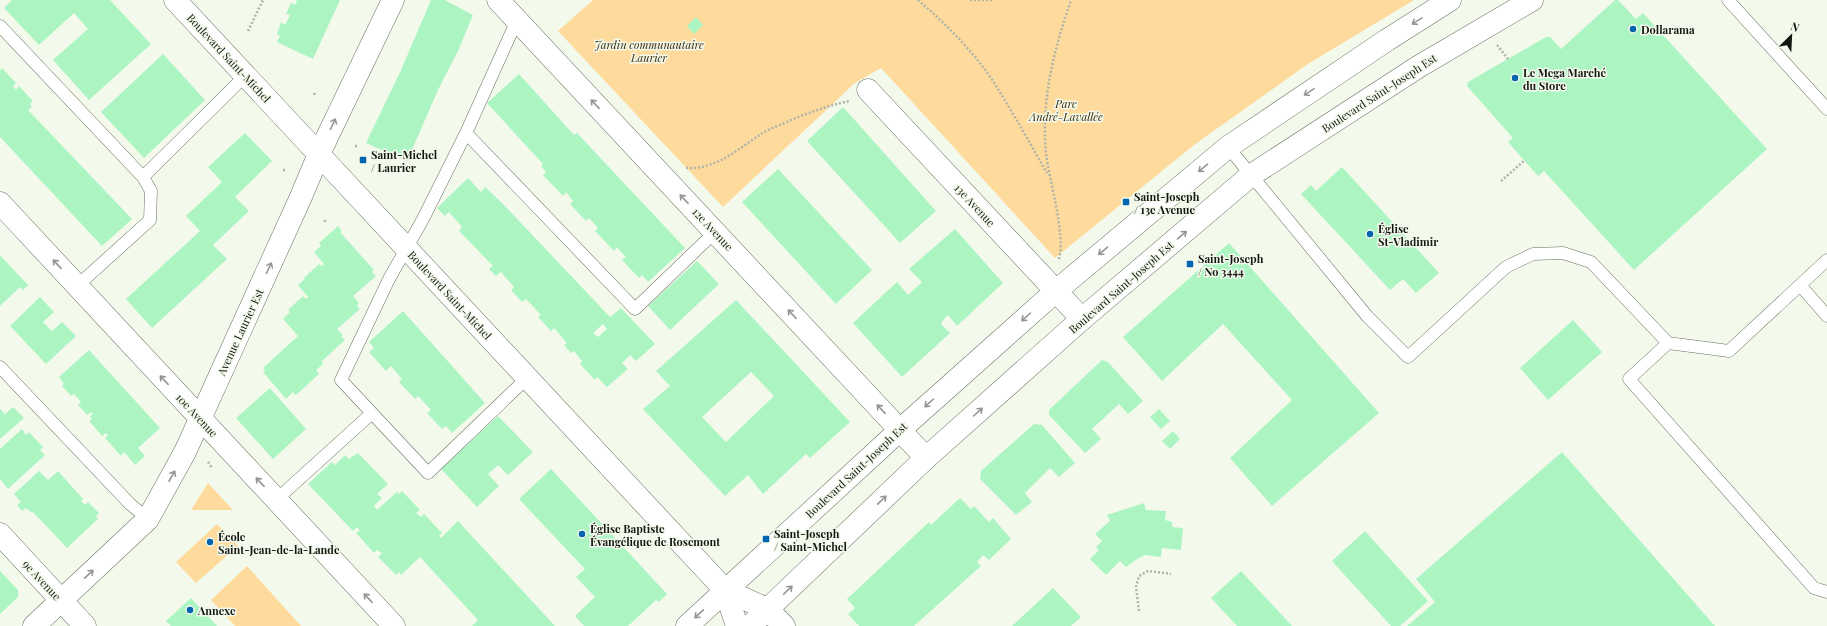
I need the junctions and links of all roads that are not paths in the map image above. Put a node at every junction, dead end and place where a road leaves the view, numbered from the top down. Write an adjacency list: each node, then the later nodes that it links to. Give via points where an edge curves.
1 (176, 0): 9 (main road, Boulevard Saint-Michel)
2 (393, 0): 14 (main road, Avenue Laurier Est, one-way to 2)
3 (498, 0): 7 (main road, 12e Avenue)
4 (1450, 0): 13 (main road, Boulevard Saint-Joseph Est, one-way to 13)
5 (1532, 0): 15 (main road, Boulevard Saint-Joseph Est, via 1418,67)
6 (1728, 0): 11 (lane)
7 (517, 20): 12 (lane); 18 (main road, 12e Avenue, one-way to 7)
8 (0, 26): 16 (lane)
9 (245, 76): 14 (main road, Boulevard Saint-Michel); 16 (lane)
10 (861, 95): 23 (main road, 13e Avenue)
11 (1827, 109)
12 (466, 133): 18 (lane, via 635,309); 19 (lane, via 423,220)
13 (1228, 147): 15 (lane); 23 (main road, Boulevard Saint-Joseph Est, one-way to 23)
14 (319, 154): 19 (main road, Boulevard Saint-Michel); 30 (main road, Avenue Laurier Est, one-way to 14)
15 (1250, 176): 25 (main road, Boulevard Saint-Joseph Est, one-way to 15); 26 (lane, via 1367,316 1408,357 1506,267 1533,254 1563,253 1591,262)
16 (142, 177): 22 (lane, via 151,192 150,220)
17 (0, 203): 22 (main road, 10e Avenue, one-way to 17)
18 (715, 232): 31 (main road, 12e Avenue, one-way to 18)
19 (406, 248): 28 (main road, Boulevard Saint-Michel); 29 (lane, via 341,380)
20 (1827, 260): 21 (lane)
21 (1800, 285): 24 (lane); 26 (lane, via 1729,351)
22 (77, 286): 30 (main road, 10e Avenue, one-way to 22)
23 (1056, 291): 25 (main road, 13e Avenue); 31 (main road, Boulevard Saint-Joseph Est, one-way to 31)
24 (1827, 316)
25 (1082, 320): 32 (main road, Boulevard Saint-Joseph Est, one-way to 25)
26 (1668, 343): 37 (lane, via 1629,379 1814,588)
27 (0, 367): 34 (lane, via 130,504)
28 (527, 378): 29 (lane, via 428,473); 36 (main road, Boulevard Saint-Michel)
29 (372, 413): 33 (lane)
30 (200, 418): 33 (main road, 10e Avenue, one-way to 30); 34 (main road, Avenue Laurier Est, one-way to 30, via 185,452)
31 (900, 430): 32 (main road, 12e Avenue); 36 (main road, Boulevard Saint-Joseph Est)
32 (926, 458): 39 (main road, Boulevard Saint-Joseph Est, one-way to 32)
33 (276, 500): 42 (main road, 10e Avenue, one-way to 33)
34 (148, 519): 38 (main road, Avenue Laurier Est, one-way to 34)
35 (0, 534): 38 (main road, 9e Avenue)
36 (725, 590): 39 (main road, Boulevard Saint-Michel); 43 (main road, Boulevard Saint-Joseph Est, one-way to 43); 44 (main road, Boulevard Saint-Michel)
37 (1827, 592)
38 (61, 600): 40 (main road, Avenue Laurier Est); 41 (main road, 9e Avenue)
39 (767, 609): 45 (main road, Boulevard Saint-Joseph Est); 46 (main road, Boulevard Saint-Michel)
40 (34, 626)
41 (85, 626)
42 (394, 626)
43 (687, 626)
44 (737, 626)
45 (750, 626)
46 (784, 626)

